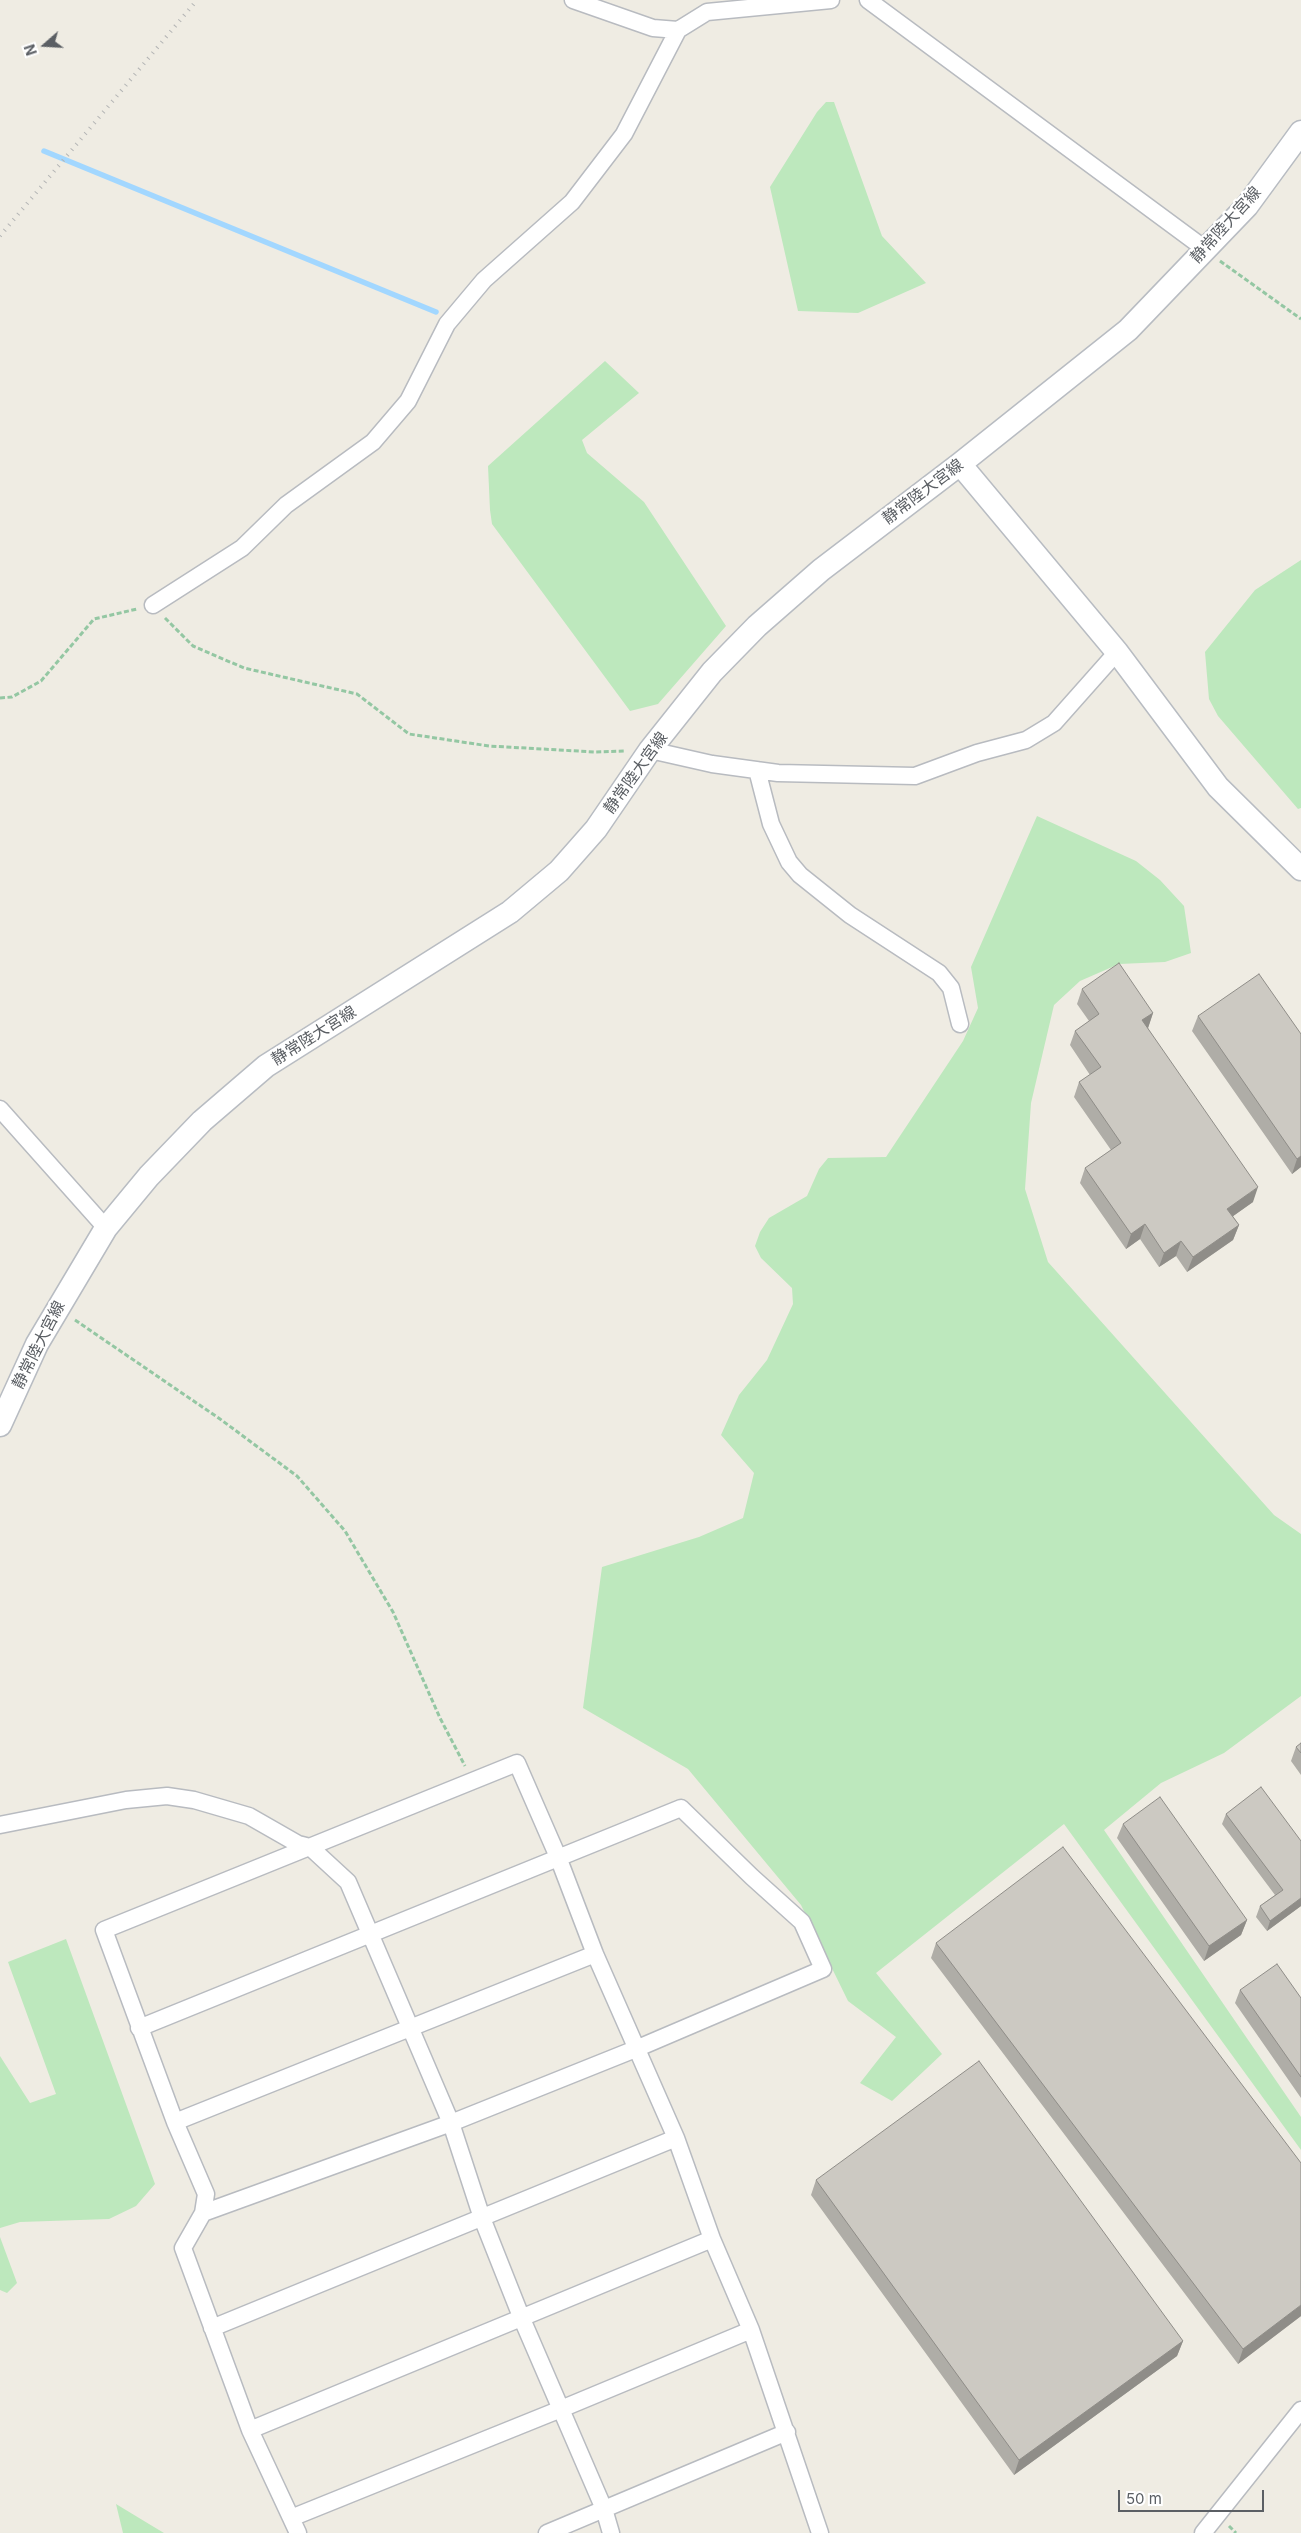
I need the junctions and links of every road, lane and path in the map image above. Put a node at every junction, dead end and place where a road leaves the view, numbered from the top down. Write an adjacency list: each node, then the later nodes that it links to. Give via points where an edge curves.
1 (573, 0): 4 (street, via 654,28)
2 (831, 0): 4 (street, via 708,12)
3 (868, 0): 6 (street)
4 (678, 30): 9 (street, via 624,134 572,202 484,280 447,324 408,401 374,442 286,505 242,548)
5 (1301, 132): 6 (main road, 静常陸大宮線, via 1247,206)
6 (1204, 249): 7 (path); 8 (main road, 静常陸大宮線, via 1128,330)
7 (1301, 319)
8 (960, 464): 10 (main road); 12 (main road, 静常陸大宮線, via 821,570 757,626 712,672)
9 (153, 605): 11 (path, via 94,620 41,681 12,697); 12 (path, via 193,646 244,668 357,694 409,734 489,746 595,752)
10 (1117, 652): 13 (street, via 1054,723 1026,740 1002,748 977,753 915,776); 14 (main road, via 1218,787)
11 (0, 698)
12 (650, 750): 13 (street); 17 (main road, 静常陸大宮線, via 596,829 559,871 510,912 266,1066 202,1121 149,1176)
13 (757, 770): 15 (street, via 771,824 800,875 850,915 938,973 950,988)
14 (1301, 869)
15 (960, 1024)
16 (0, 1109): 17 (street)
17 (106, 1228): 18 (main road, 静常陸大宮線)
18 (57, 1307): 19 (main road, 静常陸大宮線); 20 (path, via 297,1476 345,1532 393,1612 440,1718)
19 (0, 1425)
20 (473, 1782): 22 (street); 23 (street, via 517,1763)
21 (0, 1825): 22 (street, via 126,1800 167,1796 194,1800 249,1816)
22 (310, 1848): 24 (street, via 348,1882); 26 (street, via 104,1930)
23 (558, 1857): 24 (street); 25 (street); 28 (street, via 681,1808 802,1922 823,1969)
24 (371, 1933): 26 (street); 27 (street)
25 (595, 1954): 27 (street); 28 (street)
26 (139, 2028): 29 (street)
27 (410, 2028): 29 (street); 30 (street)
28 (638, 2048): 30 (street); 31 (street)
29 (175, 2122): 32 (street, via 206,2194)
30 (451, 2123): 32 (street); 33 (street)
31 (676, 2138): 33 (street); 34 (street)
32 (203, 2213): 36 (street, via 183,2248)
33 (482, 2218): 35 (street); 36 (street)
34 (712, 2239): 35 (street); 37 (street)
35 (522, 2319): 38 (street); 40 (street)
36 (212, 2328): 40 (street)
37 (751, 2330): 38 (street); 41 (street)
38 (561, 2409): 42 (street); 43 (street)
39 (1301, 2410): 48 (street)
40 (250, 2430): 43 (street)
41 (787, 2432): 42 (street); 47 (street)
42 (604, 2509): 45 (street); 46 (street)
43 (291, 2518): 44 (street)
44 (298, 2533)
45 (547, 2533)
46 (611, 2533)
47 (820, 2533)
48 (1203, 2533)

